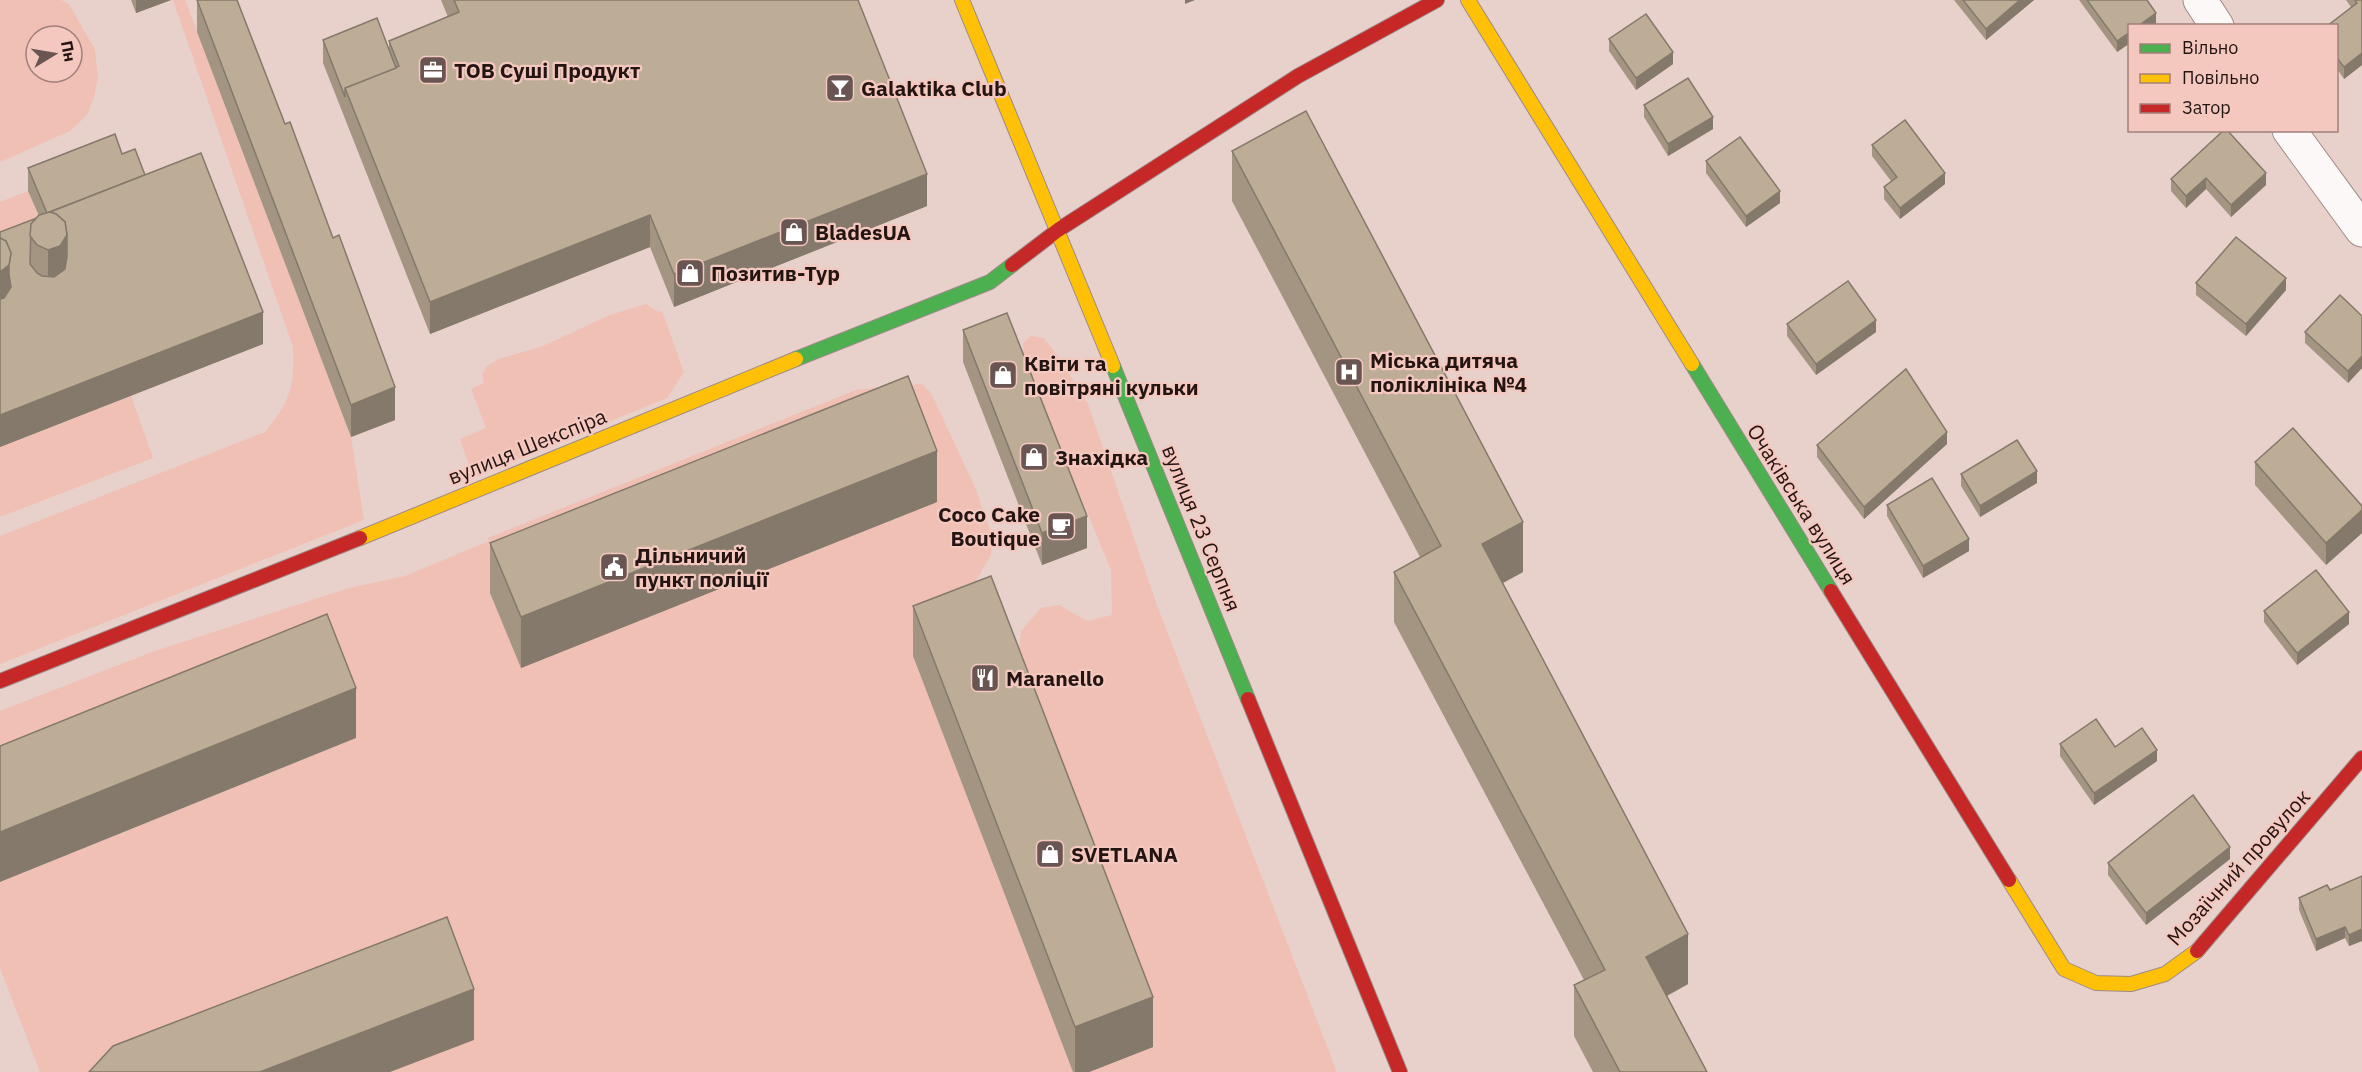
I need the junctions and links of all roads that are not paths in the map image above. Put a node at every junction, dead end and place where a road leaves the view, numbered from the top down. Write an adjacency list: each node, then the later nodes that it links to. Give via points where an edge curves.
1 (962, 0): 7 (street, вулиця 23 Серпня)
2 (1437, 0): 7 (street, вулиця Шекспіра, via 1298,76)
3 (1468, 0): 11 (street, Очаківська вулиця, via 2064,969 2096,983)
4 (2200, 0): 5 (street)
5 (2216, 24)
6 (2290, 132): 8 (street)
7 (1058, 230): 9 (street, вулиця Шекспіра, via 990,282); 12 (street, вулиця 23 Серпня)
8 (2362, 230)
9 (0, 681)
10 (2362, 758): 11 (street, Мозаїчний провулок, via 2194,954 2165,974)
11 (2131, 984)
12 (1400, 1072)

